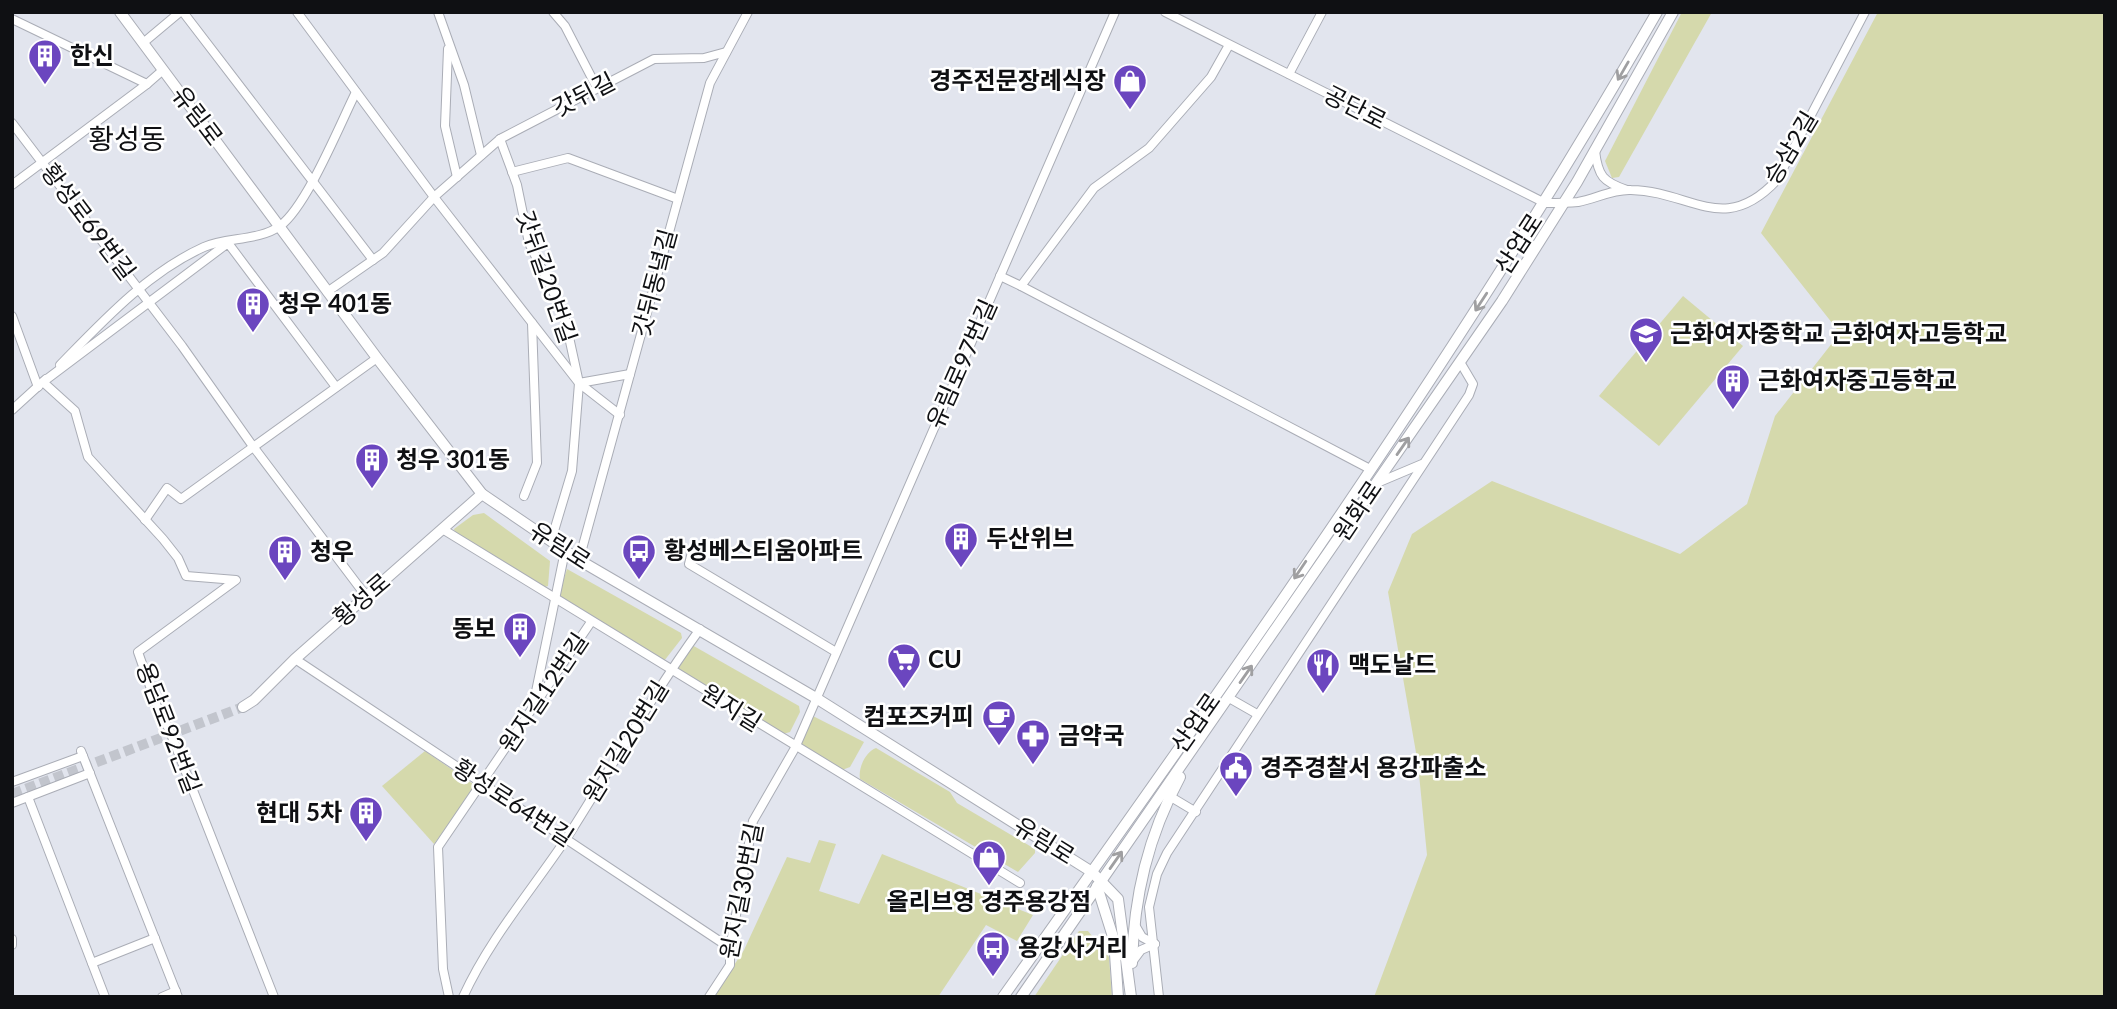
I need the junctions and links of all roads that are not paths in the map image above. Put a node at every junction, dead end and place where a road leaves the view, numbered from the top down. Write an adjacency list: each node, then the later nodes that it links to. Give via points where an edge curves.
1 (120, 12): 14 (street, 유림로)
2 (182, 12): 14 (street); 30 (street)
3 (297, 12): 22 (street)
4 (438, 12): 16 (street)
5 (553, 12): 21 (street)
6 (748, 12): 17 (street, 갓뒤동녘길)
7 (1115, 12): 40 (street)
8 (1165, 12): 15 (street, 공단로)
9 (1322, 12): 19 (street)
10 (1657, 12): 36 (street, 산업로, one-way to 36)
11 (1673, 12): 25 (street, 원화로)
12 (1865, 12): 32 (street, 승삼2길, via 1777,180 1762,196 1742,207 1722,210 1697,207 1655,191)
13 (12, 19): 20 (street, 유림로)
14 (143, 43): 18 (street, 유림로)
15 (1229, 45): 19 (street, 공단로); 41 (street, 유림로97번길, via 1211,76 1149,148 1094,188)
16 (448, 46): 26 (street, via 464,85); 29 (street, via 444,126)
17 (726, 52): 21 (street, 갓뒤길, via 704,58 654,59); 34 (street, 갓뒤동녘길, via 710,83)
18 (163, 70): 20 (street, 유림로); 37 (street, 유림로)
19 (1289, 74): 36 (street, 공단로)
20 (147, 84): 27 (street)
21 (597, 88): 24 (street, 갓뒤길)
22 (356, 92): 30 (street); 33 (street)
23 (12, 123): 27 (street, 황성로69번길)
24 (500, 139): 26 (street, 갓뒤길); 28 (street, 갓뒤길20번길)
25 (1595, 150): 32 (street, via 1597,170 1605,182); 35 (street, 원화로)
26 (481, 155): 29 (street, 갓뒤길)
27 (42, 162): 31 (street); 42 (street, 황성로69번길)
28 (512, 172): 34 (street, via 568,158); 50 (street, 갓뒤길20번길, via 530,243 564,314)
29 (457, 177): 33 (street, 갓뒤길)
30 (311, 181): 37 (street); 39 (street)
31 (12, 185)
32 (1627, 190): 35 (street, 승삼2길)
33 (434, 197): 39 (street, 갓뒤길); 46 (street)
34 (678, 199): 49 (street, 갓뒤동녘길)
35 (1565, 202): 36 (street, 승삼2길); 48 (street, 원화로)
36 (1545, 204): 57 (street, 산업로, one-way to 57)
37 (280, 226): 38 (street); 43 (street, 유림로)
38 (228, 243): 42 (street, via 205,247); 44 (street); 52 (street)
39 (373, 260): 43 (street, 갓뒤길)
40 (1000, 276): 41 (street, 유림로97번길); 71 (street, 유림로97번길)
41 (1021, 286): 57 (street)
42 (139, 288): 44 (street, 황성로69번길); 51 (street, 황성로69번길)
43 (327, 292): 47 (street, 유림로)
44 (150, 303): 51 (street); 55 (street, 황성로69번길)
45 (12, 316): 51 (street, 용담로92번길)
46 (532, 323): 50 (street); 60 (street, via 537,463)
47 (377, 358): 52 (street); 59 (street, 유림로)
48 (1460, 362): 56 (street, via 1473,384); 58 (street, 원화로, one-way to 48)
49 (630, 374): 50 (street); 54 (street, 갓뒤동녘길)
50 (579, 383): 54 (street); 63 (street, 갓뒤길20번길, via 572,471)
51 (40, 384): 53 (street); 61 (street, 용담로92번길, via 75,411 88,457)
52 (336, 387): 55 (street)
53 (12, 410)
54 (620, 415): 66 (street, 갓뒤동녘길)
55 (252, 445): 61 (street, via 181,499 167,488); 67 (street, 황성로69번길)
56 (1423, 463): 58 (street); 78 (street)
57 (1370, 469): 89 (street, 산업로, one-way to 89)
58 (1377, 483): 75 (street, 원화로, one-way to 58)
59 (482, 494): 62 (street, 황성로); 63 (street, 유림로)
60 (524, 496)
61 (145, 520): 102 (street, 용담로92번길, via 178,558 186,576 236,580 138,652)
62 (444, 530): 67 (street, 황성로); 68 (street, 원지길)
63 (551, 541): 64 (street, 유림로)
64 (565, 551): 66 (street, 유림로); 68 (street)
65 (692, 552): 71 (street, via 689,564)
66 (579, 560): 70 (street, 유림로)
67 (366, 596): 72 (street, 황성로)
68 (555, 599): 69 (street, 원지길); 77 (street)
69 (591, 622): 73 (street, 원지길); 77 (street, 원지길12번길)
70 (700, 629): 73 (street, 원지길20번길); 74 (street, 유림로)
71 (836, 652): 74 (street, 유림로97번길)
72 (295, 659): 76 (street, 황성로); 83 (street, 황성로64번길)
73 (670, 670): 80 (street, 원지길); 88 (street, 원지길20번길)
74 (816, 698): 80 (street, 원지길30번길); 89 (street, 유림로)
75 (1229, 698): 78 (street); 79 (street, 원화로)
76 (243, 707)
77 (532, 712): 83 (street, 원지길12번길)
78 (1257, 714): 87 (street)
79 (1206, 732): 85 (street); 91 (street, 원화로, one-way to 79)
80 (795, 748): 90 (street, 원지길); 95 (street, 원지길30번길, via 754,821)
81 (90, 773): 82 (street, via 82,754); 84 (street); 93 (street)
82 (12, 782)
83 (483, 785): 88 (street, 황성로64번길); 103 (street, 원지길12번길, via 438,847 443,970)
84 (28, 797): 86 (street); 97 (street)
85 (1171, 797): 87 (street); 92 (street, via 1146,856)
86 (12, 803)
87 (1196, 813): 94 (street, via 1157,874 1149,907)
88 (566, 837): 95 (street, 황성로64번길); 104 (street, 원지길20번길, via 480,959)
89 (1092, 872): 91 (street); 106 (street)
90 (1020, 883)
91 (1099, 884): 98 (street, via 1118,899); 107 (street, 원화로); 108 (street, via 1114,940)
92 (1133, 919): 94 (street, via 1142,937); 96 (street)
93 (155, 939): 97 (street); 99 (street)
94 (1155, 944): 96 (street, via 1141,950); 110 (street)
95 (730, 948): 105 (street, 원지길30번길, via 730,965)
96 (1132, 962): 98 (street)
97 (92, 963): 100 (street)
98 (1130, 985): 109 (street)
99 (177, 994): 101 (street)
100 (105, 997)
101 (162, 997)
102 (274, 997)
103 (449, 997)
104 (463, 997)
105 (709, 997)
106 (1003, 997)
107 (1021, 997)
108 (1118, 997)
109 (1131, 997)
110 (1160, 997)

